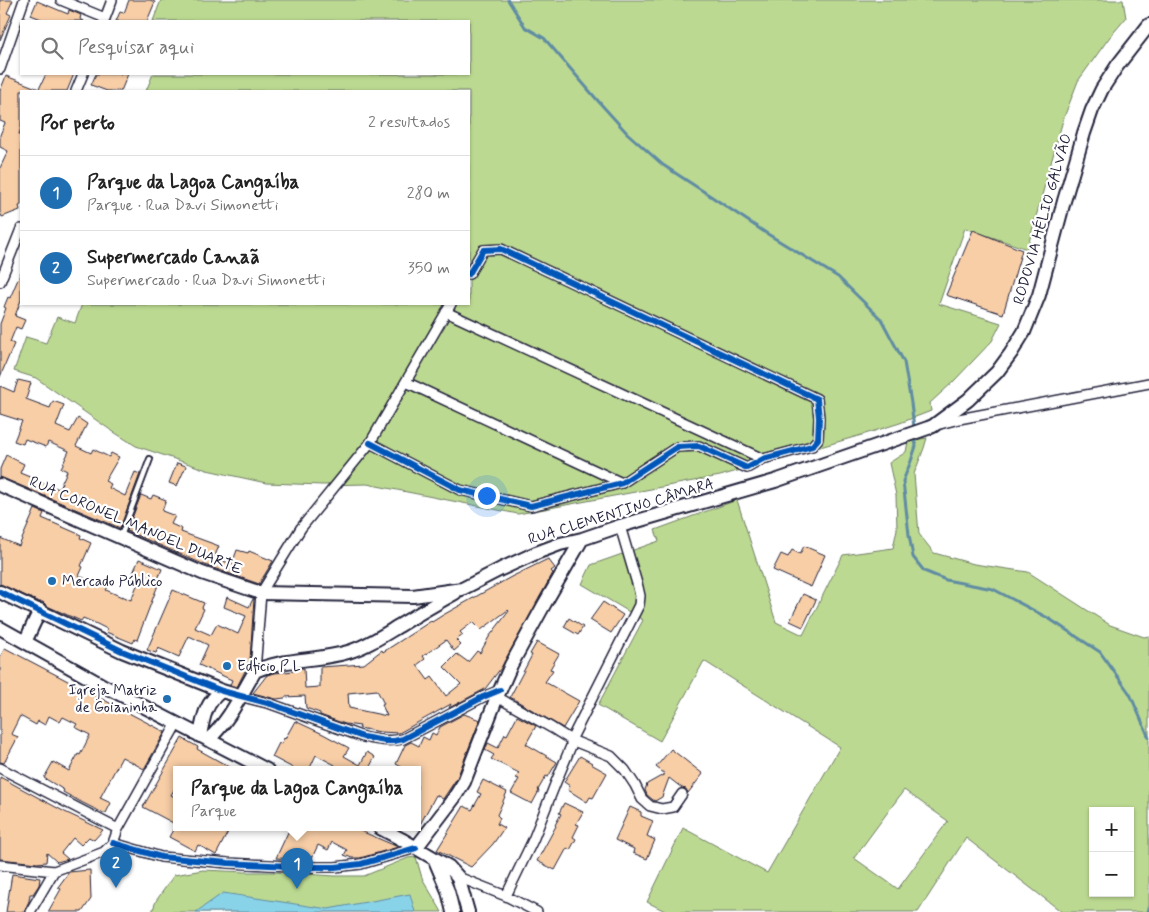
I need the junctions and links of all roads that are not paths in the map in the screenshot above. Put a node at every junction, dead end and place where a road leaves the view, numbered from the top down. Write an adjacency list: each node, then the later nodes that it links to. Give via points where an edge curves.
1 (24, 0): 6 (street)
2 (61, 0): 4 (street)
3 (112, 0): 4 (street)
4 (104, 20)
5 (1149, 25): 15 (main road, RODOVIA HÉLIO GALVÃO, via 1117,66 1092,110 1038,295 1024,332 996,372 968,400)
6 (0, 69)
7 (83, 75): 8 (street)
8 (76, 90)
9 (20, 232): 11 (street)
10 (470, 272): 18 (street, via 483,250 501,249 817,399 818,439 812,446)
11 (0, 282)
12 (449, 308): 13 (street); 18 (street)
13 (406, 382): 16 (street); 19 (street)
14 (1149, 383): 15 (street)
15 (930, 427): 21 (main road, RUA CLEMENTINO CÂMARA, via 775,481)
16 (370, 443): 19 (street, via 460,490 530,506); 26 (street, via 293,539)
17 (150, 459): 22 (lane)
18 (763, 459): 19 (street, via 747,468 699,446 677,447)
19 (622, 483)
20 (0, 485): 22 (main road, RUA CORONEL MANOEL DUARTE)
21 (620, 526): 23 (main road, RUA CLEMENTINO CÂMARA); 36 (street, via 638,587 638,605)
22 (120, 538): 26 (main road, RUA CORONEL MANOEL DUARTE, via 202,573)
23 (582, 539): 24 (main road, RUA CLEMENTINO CÂMARA, via 536,553); 32 (main road)
24 (462, 589): 26 (main road, RUA CLEMENTINO CÂMARA, via 413,596); 30 (main road, via 351,652)
25 (0, 592): 27 (main road)
26 (261, 593): 30 (street)
27 (40, 610): 29 (main road); 31 (main road, via 122,651)
28 (0, 628): 29 (main road)
29 (25, 642): 34 (main road)
30 (255, 671): 33 (main road)
31 (222, 691): 33 (main road); 35 (main road, via 208,704 204,714)
32 (498, 693): 33 (street, via 483,697 394,741 352,734); 36 (street); 43 (main road, via 464,782)
33 (240, 696): 35 (main road, via 216,734)
34 (177, 723): 35 (main road); 40 (street)
35 (204, 738): 37 (main road)
36 (571, 740): 39 (street, via 611,756 650,806 673,807); 48 (street, via 533,840)
37 (259, 766)
38 (0, 768): 40 (street)
39 (682, 794)
40 (118, 829): 42 (street)
41 (386, 831): 43 (main road)
42 (112, 843): 43 (street, via 160,857 311,867 360,864); 46 (street, via 104,852)
43 (416, 848): 44 (main road)
44 (434, 858): 47 (main road, via 449,867); 50 (main road)
45 (0, 865): 46 (street)
46 (54, 872): 49 (street)
47 (458, 878): 48 (street); 51 (main road)
48 (506, 896): 52 (street)
49 (30, 912)
50 (453, 912)
51 (468, 912)
52 (536, 912)

